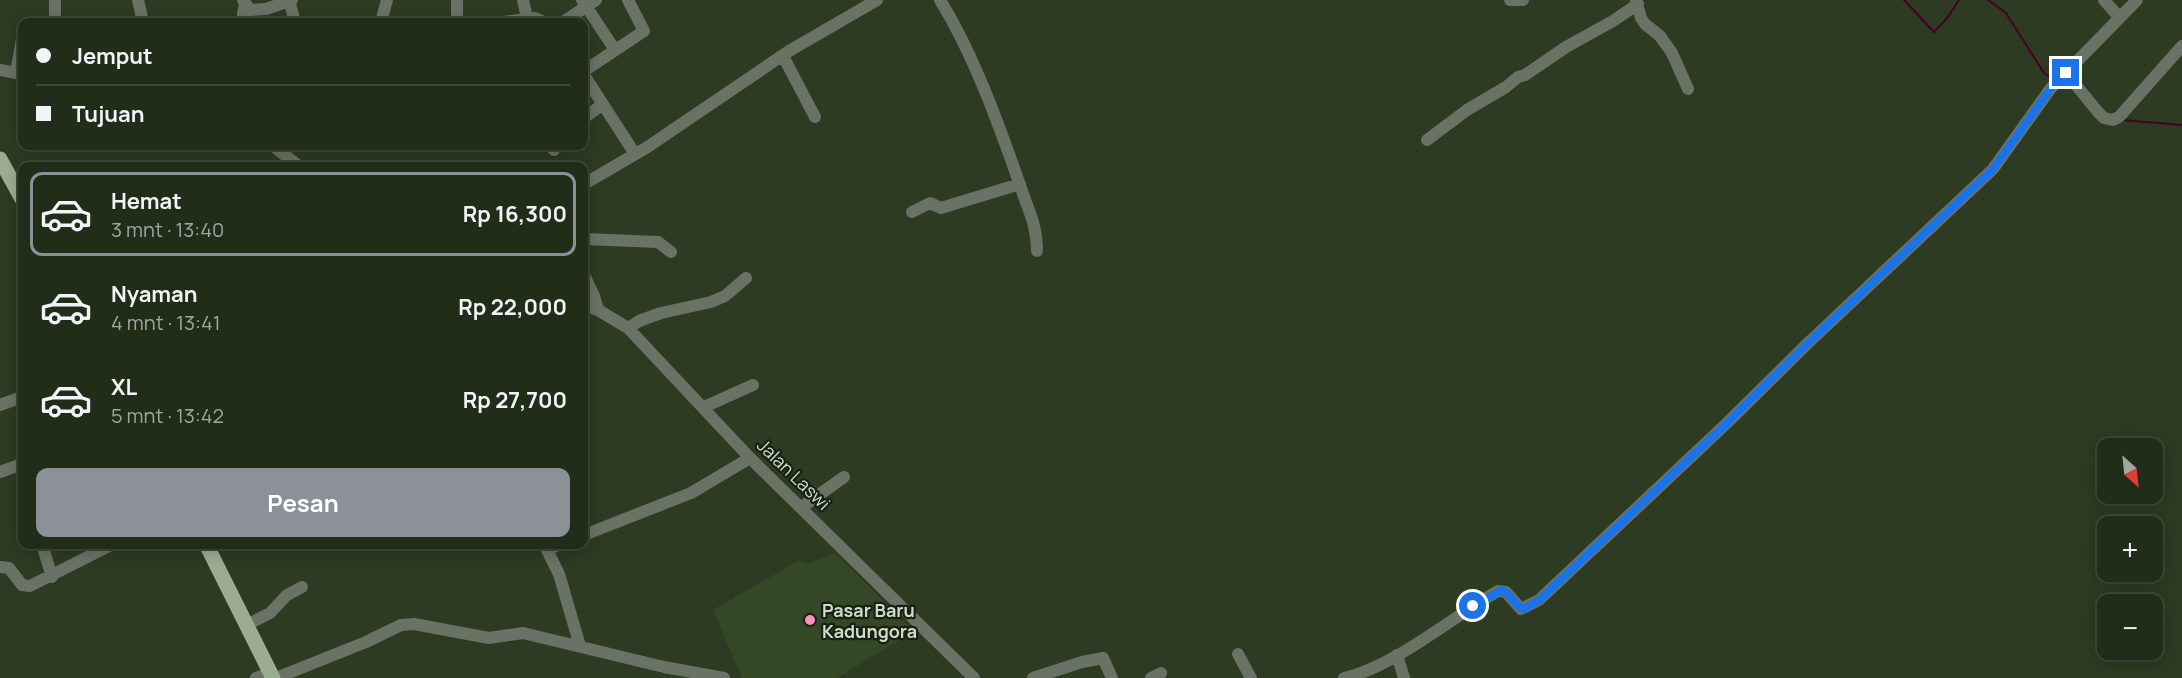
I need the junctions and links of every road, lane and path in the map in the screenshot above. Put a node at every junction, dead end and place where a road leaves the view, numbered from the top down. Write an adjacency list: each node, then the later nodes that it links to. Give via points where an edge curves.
1 (55, 0): 18 (street)
2 (138, 0): 19 (street)
3 (290, 0): 14 (street, via 250,10); 21 (street)
4 (387, 0): 22 (street)
5 (457, 0): 23 (street)
6 (523, 0): 24 (street)
7 (628, 0): 28 (street, via 644,31)
8 (877, 0): 29 (street)
9 (940, 0): 46 (street, via 982,86)
10 (1510, 0): 11 (street)
11 (1523, 0)
12 (2104, 0): 17 (street)
13 (2137, 0): 17 (street)
14 (244, 2): 20 (street)
15 (588, 2): 26 (street); 28 (street)
16 (1637, 2): 35 (street, via 1645,24 1672,52); 39 (street, via 1613,21 1518,76)
17 (2119, 17): 33 (street)
18 (55, 18)
19 (141, 18)
20 (243, 18)
21 (294, 18)
22 (382, 18)
23 (457, 18)
24 (527, 18): 25 (street)
25 (535, 18)
26 (568, 18)
27 (2182, 46): 33 (street, via 2114,120 2104,118)
28 (615, 50): 31 (street)
29 (783, 56): 38 (street); 41 (street)
30 (0, 70): 32 (street)
31 (588, 70)
32 (18, 73)
33 (2064, 75): 76 (street, via 1993,169 1539,600 1521,609 1506,592 1498,591)
34 (588, 80): 36 (street)
35 (1688, 89)
36 (603, 104): 37 (street); 41 (street)
37 (588, 115)
38 (815, 117)
39 (1427, 140)
40 (278, 150): 43 (street)
41 (635, 154): 45 (street)
42 (0, 159): 44 (main road)
43 (294, 162)
44 (17, 181)
45 (588, 182)
46 (1020, 184): 47 (street, via 941,208 930,203); 49 (street, via 1032,212)
47 (912, 212)
48 (588, 239): 50 (street, via 658,242)
49 (1037, 251)
50 (671, 252)
51 (746, 279): 55 (street, via 711,302 661,313)
52 (588, 283): 54 (street)
53 (588, 307): 54 (street, Jalan Laswi)
54 (598, 310): 55 (street, Jalan Laswi)
55 (628, 328): 59 (street, Jalan Laswi)
56 (753, 385): 59 (street)
57 (18, 398): 58 (street)
58 (0, 405)
59 (704, 407): 60 (street, Jalan Laswi)
60 (750, 458): 64 (street, Jalan Laswi); 65 (street, via 691,493)
61 (18, 469): 62 (street)
62 (0, 472)
63 (843, 477): 64 (street)
64 (802, 507): 79 (street, Jalan Laswi)
65 (588, 533)
66 (44, 549): 71 (street)
67 (104, 549): 71 (street)
68 (208, 549): 73 (main road)
69 (549, 549): 74 (street)
70 (0, 567): 71 (street, via 9,568 22,585 30,586)
71 (52, 577)
72 (302, 587): 73 (street)
73 (247, 625): 77 (main road)
74 (580, 646): 77 (street, via 523,633 489,638 414,624 400,625 366,642); 78 (street)
75 (1238, 654): 82 (street)
76 (1397, 655): 83 (street); 84 (street)
77 (269, 677)
78 (724, 678)
79 (974, 678)
80 (1033, 678): 81 (street, via 1103,658)
81 (1113, 678)
82 (1251, 678)
83 (1344, 678)
84 (1404, 678)

